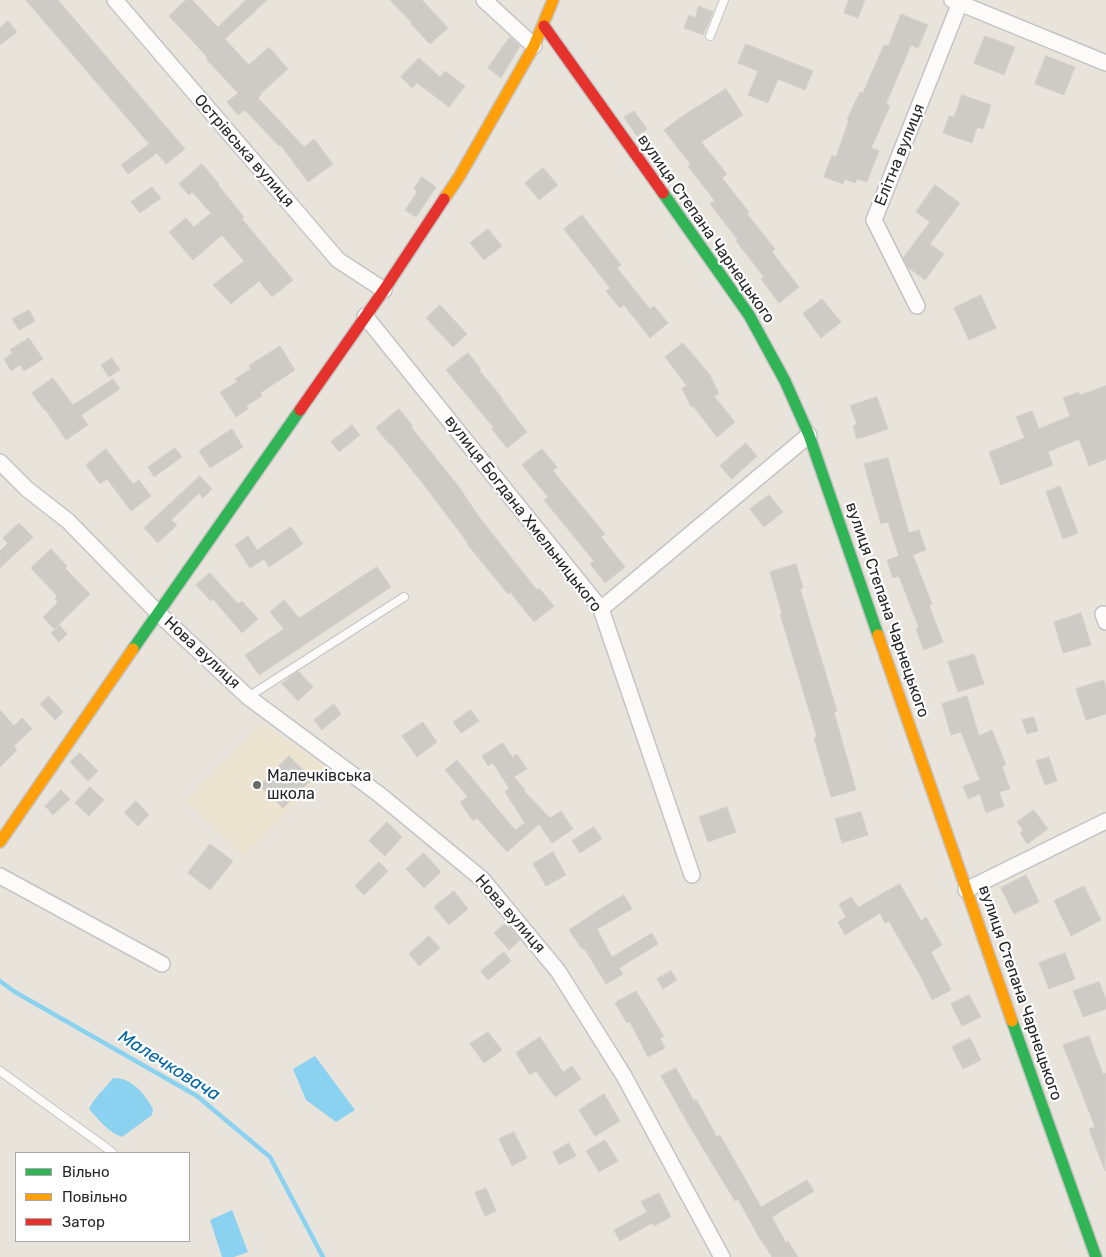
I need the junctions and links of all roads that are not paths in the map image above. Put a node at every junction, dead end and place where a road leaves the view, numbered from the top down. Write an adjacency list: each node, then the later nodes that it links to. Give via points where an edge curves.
1 (115, 0): 10 (street, Острівська вулиця, via 338,260)
2 (484, 0): 8 (street)
3 (554, 0): 6 (street)
4 (724, 0): 7 (lane)
5 (957, 1): 9 (street); 11 (street, Елітна вулиця, via 874,220)
6 (544, 26): 8 (street); 13 (street, вулиця Степана Чарнецького, via 749,316 785,381)
7 (710, 36)
8 (534, 46): 10 (street, via 459,177)
9 (1106, 64)
10 (384, 290): 12 (street)
11 (918, 306)
12 (365, 316): 16 (street, вулиця Богдана Хмельницького); 17 (street)
13 (809, 435): 16 (street); 23 (street, вулиця Степана Чарнецького)
14 (0, 462): 17 (street, Нова вулиця, via 27,489 68,521)
15 (404, 597): 18 (lane)
16 (601, 610): 21 (street, вулиця Богдана Хмельницького)
17 (158, 613): 18 (street, Нова вулиця); 20 (street)
18 (248, 697): 27 (street, Нова вулиця, via 380,795 482,879 558,971 624,1076)
19 (1106, 822): 23 (street)
20 (0, 842)
21 (692, 875)
22 (0, 876): 24 (street)
23 (966, 890): 28 (street, вулиця Степана Чарнецького)
24 (162, 964)
25 (0, 1071): 26 (lane)
26 (112, 1152)
27 (722, 1257)
28 (1096, 1257)

